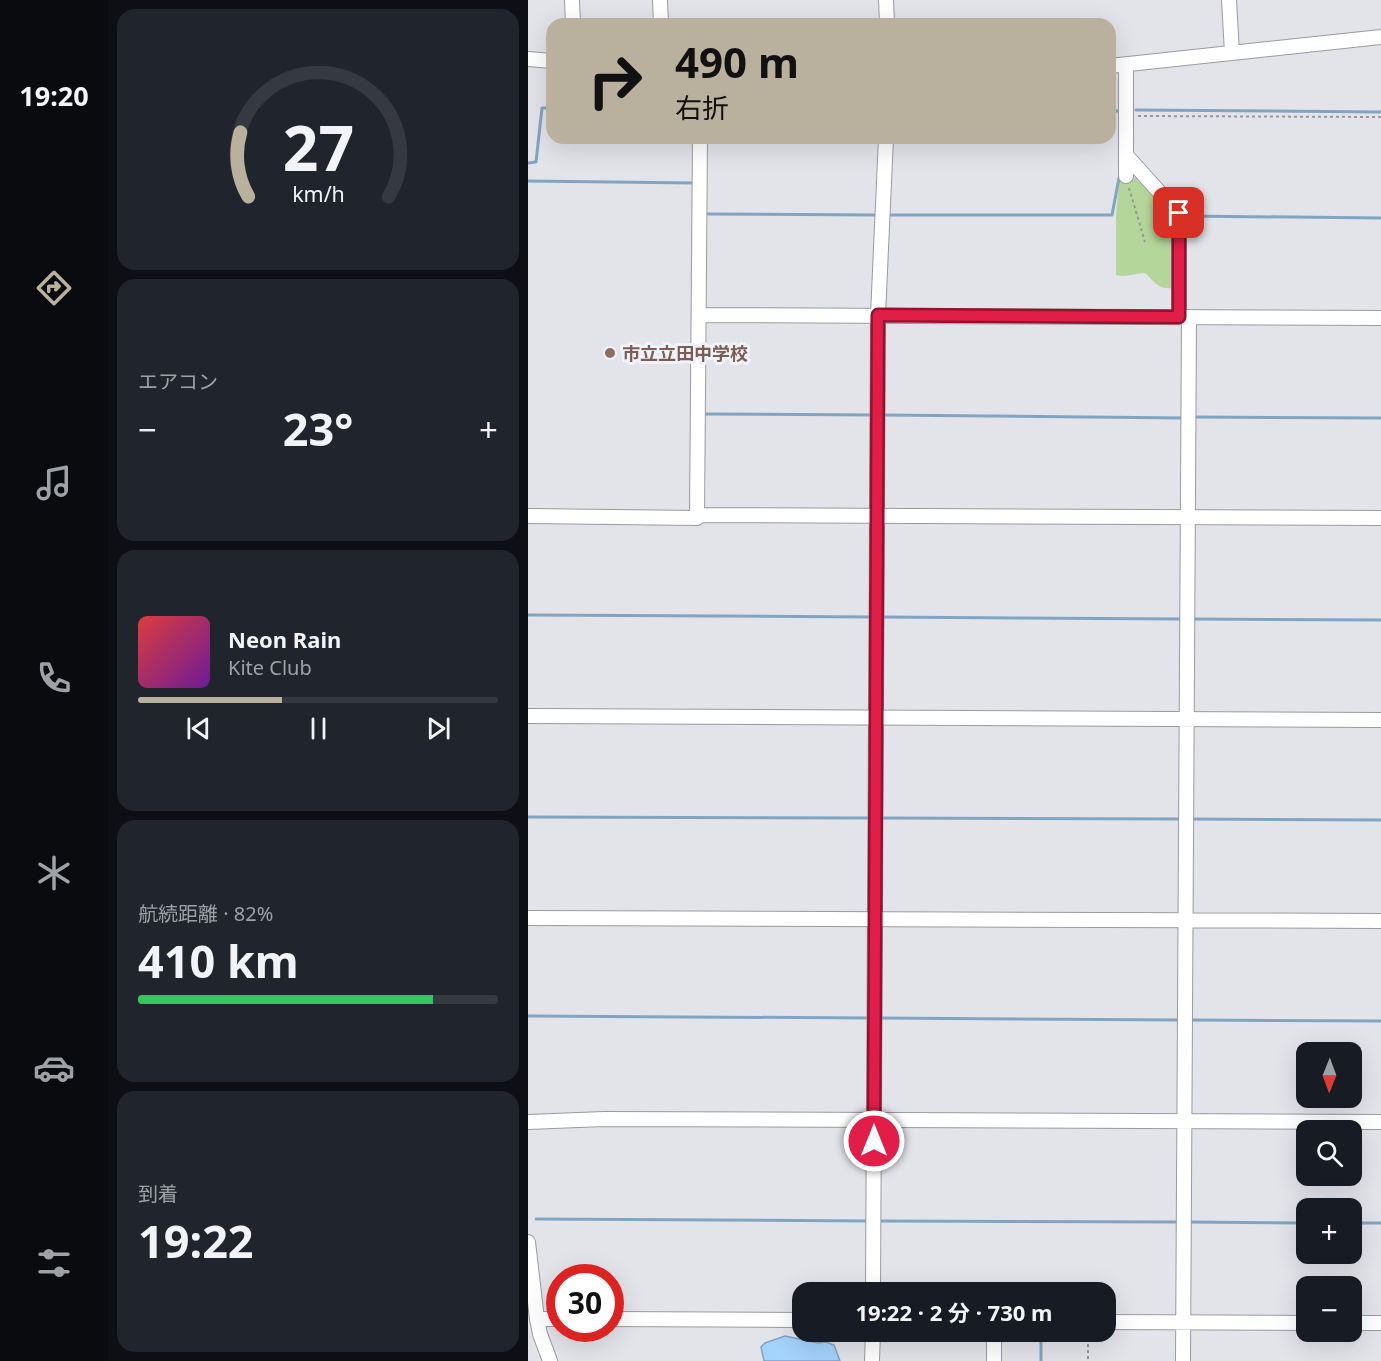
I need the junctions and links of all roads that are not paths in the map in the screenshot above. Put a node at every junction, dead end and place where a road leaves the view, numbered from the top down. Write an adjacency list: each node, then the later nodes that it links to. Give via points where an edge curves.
1 (572, 0): 5 (street)
2 (660, 0): 6 (street)
3 (886, 0): 7 (street)
4 (1229, 0): 9 (street)
5 (573, 18)
6 (662, 18)
7 (887, 18)
8 (1381, 37): 9 (street)
9 (1232, 53): 12 (street)
10 (528, 59): 11 (street)
11 (546, 60)
12 (1126, 64): 13 (street); 16 (street)
13 (1116, 65)
14 (700, 144): 18 (street)
15 (886, 144): 19 (street)
16 (1126, 155): 17 (street); 20 (street, via 1179,213)
17 (1126, 176)
18 (699, 315): 19 (street); 22 (street)
19 (878, 315): 20 (street); 24 (street)
20 (1184, 317): 21 (street); 25 (street)
21 (1381, 318)
22 (697, 515): 23 (street); 24 (street)
23 (528, 516)
24 (877, 516): 25 (street); 28 (street)
25 (1188, 518): 26 (street); 29 (street)
26 (1381, 518)
27 (528, 716): 28 (street)
28 (876, 718): 29 (street); 32 (street)
29 (1187, 719): 30 (street); 33 (street)
30 (1381, 720)
31 (528, 918): 32 (street)
32 (874, 918): 33 (street); 35 (street)
33 (1186, 920): 34 (street); 36 (street)
34 (1381, 921)
35 (874, 1120): 36 (street); 37 (street); 40 (street)
36 (1185, 1121): 38 (street); 46 (street)
37 (528, 1122)
38 (1381, 1122)
39 (528, 1242): 41 (street)
40 (873, 1282)
41 (537, 1319): 42 (street); 52 (street)
42 (546, 1319)
43 (624, 1319): 44 (street)
44 (792, 1320)
45 (1116, 1322): 46 (street)
46 (1182, 1322): 47 (street); 55 (street)
47 (1296, 1323)
48 (1362, 1323): 49 (street)
49 (1381, 1323)
50 (873, 1342): 53 (street)
51 (994, 1342): 54 (street)
52 (550, 1361)
53 (872, 1361)
54 (994, 1361)
55 (1183, 1361)

